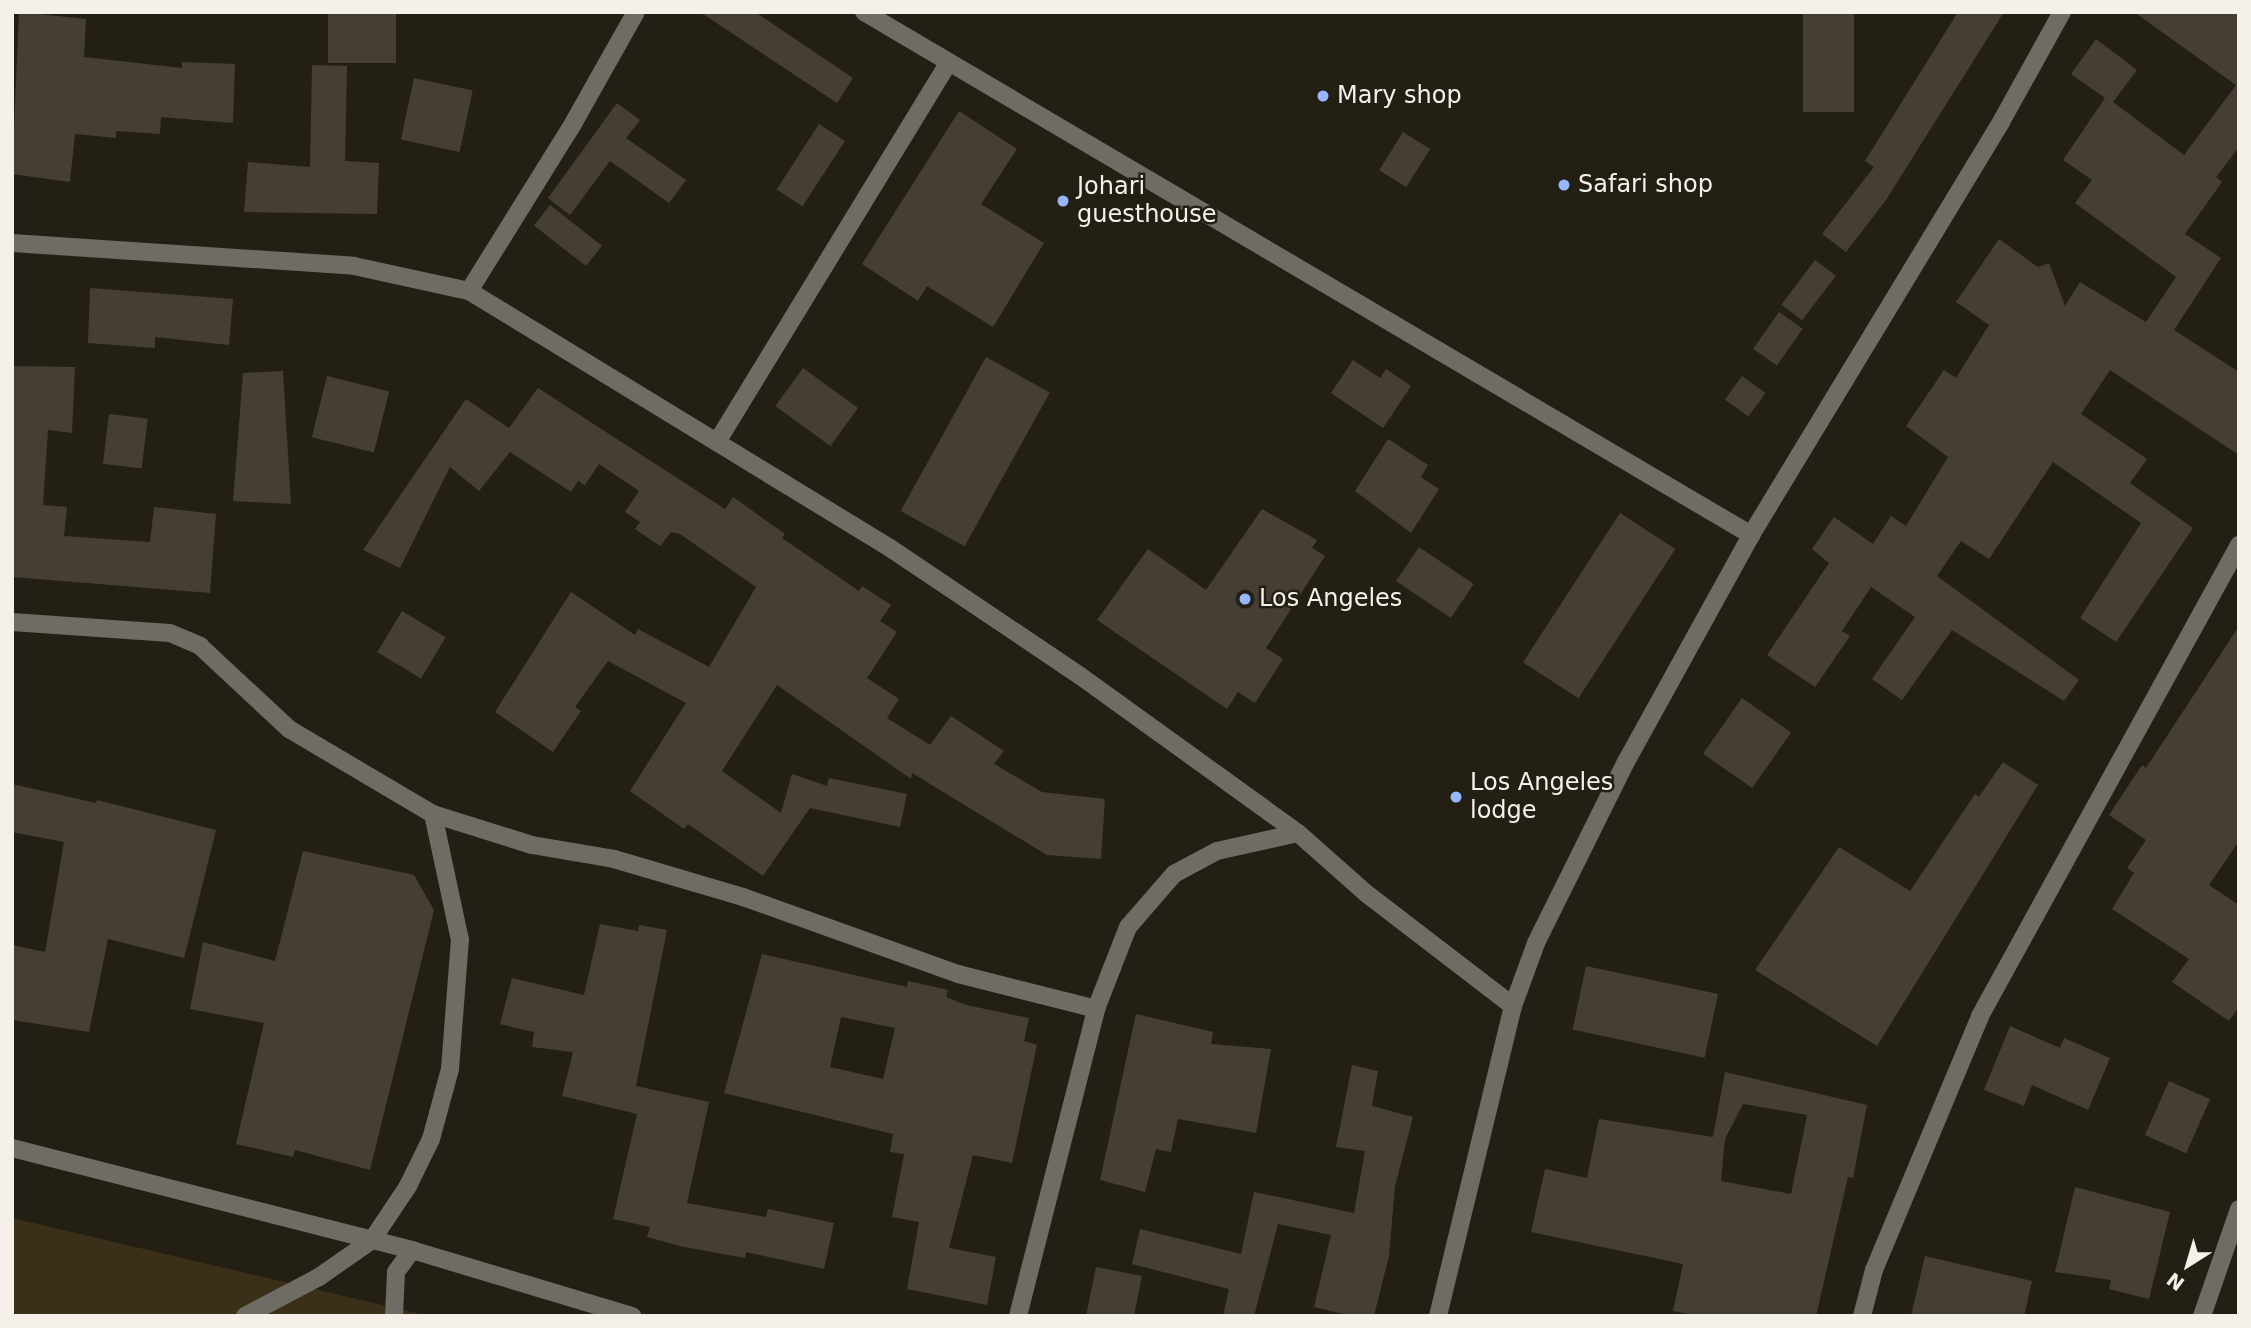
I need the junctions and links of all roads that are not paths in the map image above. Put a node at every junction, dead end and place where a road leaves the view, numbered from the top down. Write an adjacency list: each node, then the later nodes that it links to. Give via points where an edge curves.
1 (636, 12): 6 (street)
2 (864, 12): 4 (street)
3 (2062, 12): 8 (street, via 2001,122)
4 (949, 62): 7 (street); 8 (street)
5 (12, 243): 6 (street, via 354,266)
6 (469, 291): 7 (street)
7 (717, 442): 12 (street, via 912,562)
8 (1751, 535): 13 (street, via 1626,760 1536,943)
9 (2239, 545): 24 (street, via 1980,1016 1874,1270)
10 (12, 622): 11 (street, via 170,633 200,646 289,729)
11 (433, 814): 14 (street, via 532,845 614,859 743,897 958,974); 17 (street, via 460,940 450,1069 431,1139 408,1186)
12 (1298, 833): 13 (street, via 1367,894); 14 (street, via 1217,851 1174,874 1128,927)
13 (1513, 1006): 23 (street)
14 (1096, 1009): 22 (street)
15 (12, 1148): 17 (street)
16 (2239, 1209): 25 (street)
17 (372, 1240): 18 (street); 19 (street, via 319,1277)
18 (412, 1250): 20 (street, via 396,1272); 21 (street)
19 (245, 1316)
20 (394, 1316)
21 (632, 1316)
22 (1018, 1316)
23 (1438, 1316)
24 (1862, 1316)
25 (2202, 1316)

